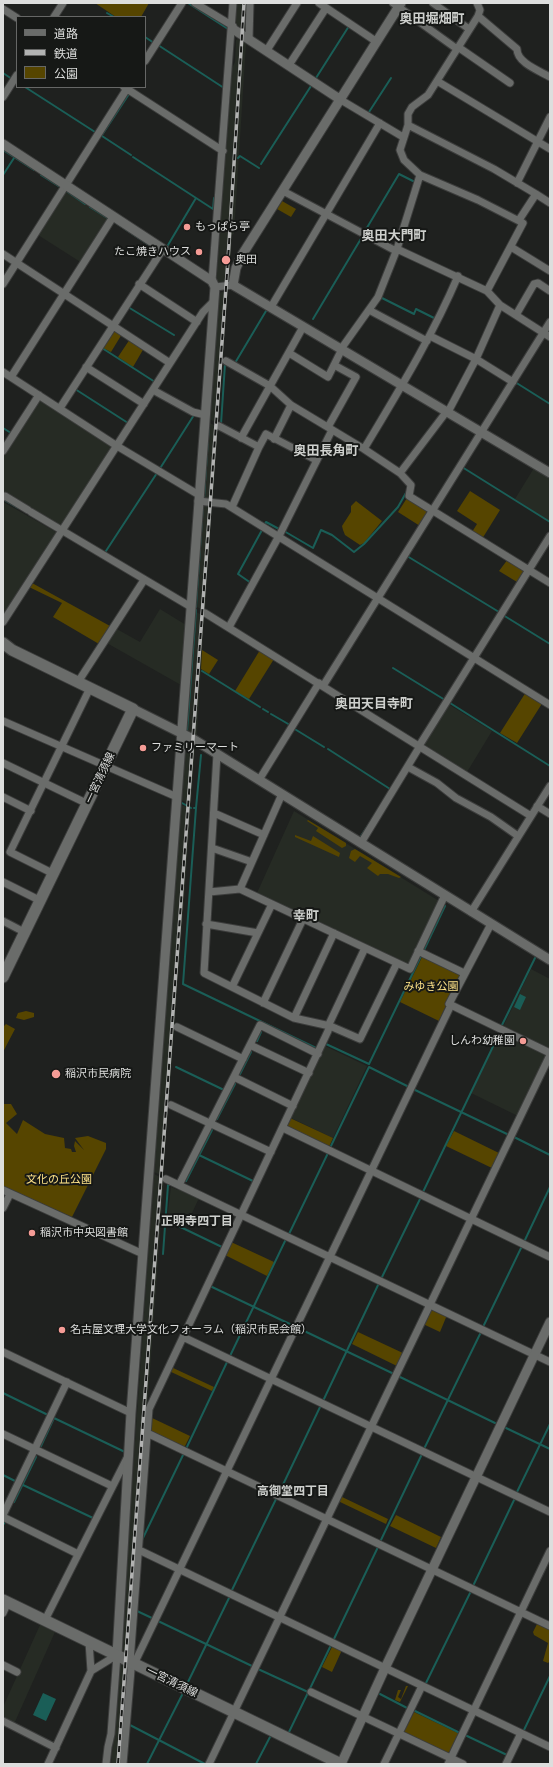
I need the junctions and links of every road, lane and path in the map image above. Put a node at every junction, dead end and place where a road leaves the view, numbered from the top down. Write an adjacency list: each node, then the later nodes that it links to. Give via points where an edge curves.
1 (63, 3): 13 (street)
2 (182, 3): 22 (street)
3 (195, 3): 16 (street)
4 (233, 3): 16 (street)
5 (250, 3): 18 (street)
6 (297, 3): 21 (street)
7 (319, 3): 11 (street)
8 (433, 3): 17 (street)
9 (477, 3): 14 (street, via 480,10)
10 (398, 4): 19 (street); 20 (street, via 419,23)
11 (326, 8): 19 (street); 23 (street)
12 (3, 9): 15 (street)
13 (55, 16)
14 (478, 16): 17 (street); 24 (street, via 518,49 518,54 527,63)
15 (16, 17)
16 (233, 28): 18 (street); 38 (street)
17 (469, 30): 20 (street)
18 (249, 39): 21 (street)
19 (377, 42): 30 (street)
20 (457, 48): 26 (street); 27 (street)
21 (267, 50): 23 (street)
22 (146, 59)
23 (289, 65): 30 (street)
24 (550, 76)
25 (16, 77): 29 (street)
26 (437, 81): 33 (street, via 428,95 412,107 408,114); 35 (street)
27 (510, 83)
28 (126, 88): 38 (street); 41 (street)
29 (3, 97)
30 (341, 100): 32 (street); 42 (street)
31 (550, 117): 35 (street)
32 (380, 123): 34 (street); 45 (street)
33 (408, 125): 34 (street); 40 (street)
34 (403, 137): 39 (street, via 401,155)
35 (538, 141): 37 (street); 40 (street)
36 (3, 144): 41 (street)
37 (550, 149)
38 (223, 151): 57 (street)
39 (420, 175): 47 (street); 50 (street)
40 (517, 183): 43 (street)
41 (65, 185): 46 (street); 52 (street)
42 (283, 191): 45 (street); 58 (street, via 242,255)
43 (536, 194): 44 (street); 47 (street)
44 (550, 203)
45 (326, 214): 50 (street); 64 (street)
46 (113, 217): 49 (street); 61 (street)
47 (519, 220): 48 (street, via 524,223)
48 (511, 247): 53 (street); 59 (street)
49 (163, 249): 56 (street); 57 (street)
50 (396, 250): 54 (street); 65 (street, via 378,297)
51 (3, 254): 52 (street)
52 (17, 263): 55 (street); 61 (street)
53 (550, 271)
54 (458, 276): 59 (street); 73 (street)
55 (3, 284)
56 (139, 284): 67 (street); 69 (street)
57 (214, 284): 58 (street); 62 (street)
58 (232, 285): 64 (street)
59 (487, 291): 63 (street)
60 (550, 291): 66 (street, via 538,283 534,284)
61 (64, 294): 69 (street); 82 (street)
62 (214, 301): 67 (street); 92 (street)
63 (500, 305): 66 (street); 76 (street)
64 (271, 307): 70 (street)
65 (369, 310): 73 (street); 74 (street)
66 (516, 315): 71 (street)
67 (197, 322): 78 (street)
68 (550, 322): 71 (street)
69 (113, 325): 78 (street); 80 (street)
70 (304, 327): 74 (street); 75 (street)
71 (543, 332): 72 (street); 83 (street)
72 (550, 337)
73 (428, 338): 76 (street); 84 (street)
74 (342, 349): 79 (street); 84 (street)
75 (288, 353): 79 (street, via 328,377); 85 (street)
76 (476, 359): 83 (street); 91 (street)
77 (226, 361): 85 (street)
78 (170, 363): 86 (street)
79 (334, 365): 94 (street, via 356,377)
80 (86, 367): 88 (street); 90 (street)
81 (3, 372): 82 (street)
82 (11, 377): 87 (street)
83 (513, 382): 95 (street)
84 (403, 385): 91 (street); 100 (street)
85 (270, 386): 89 (street); 96 (street)
86 (153, 390): 88 (street); 92 (street, via 193,412)
87 (38, 395): 90 (street); 101 (street)
88 (144, 404): 98 (street)
89 (291, 405): 94 (street); 97 (street)
90 (60, 408): 98 (street)
91 (447, 411): 95 (street); 103 (street)
92 (205, 415): 106 (street)
93 (219, 426): 96 (street)
94 (330, 428): 100 (street); 102 (street)
95 (482, 432): 104 (street); 108 (street)
96 (241, 438): 99 (street)
97 (274, 439): 99 (street, via 266,434); 102 (street)
98 (116, 446): 106 (street); 109 (street)
99 (258, 447): 107 (street)
100 (364, 449): 103 (street)
101 (3, 451)
102 (316, 460): 110 (street)
103 (400, 473): 108 (street, via 411,485 409,496)
104 (550, 473)
105 (3, 497): 109 (street)
106 (199, 498): 107 (street); 116 (street)
107 (232, 507): 110 (street)
108 (433, 510): 112 (street); 115 (street)
109 (62, 531): 113 (street); 118 (street)
110 (279, 536): 115 (street); 119 (street)
111 (550, 536): 112 (street)
112 (529, 570): 114 (street); 121 (street)
113 (144, 580): 116 (street); 122 (street)
114 (550, 583)
115 (378, 598): 121 (street); 123 (street)
116 (191, 607): 128 (street)
117 (205, 613): 119 (street)
118 (3, 622)
119 (229, 627): 123 (street)
120 (3, 643): 122 (main road, via 12,650)
121 (474, 658): 125 (street); 129 (street)
122 (78, 682): 124 (main road)
123 (321, 684): 129 (street); 135 (street)
124 (90, 688): 126 (main road); 130 (street)
125 (550, 705)
126 (133, 710): 128 (street); 134 (main road, 一宮清須線)
127 (3, 721): 130 (street)
128 (182, 734): 131 (street); 139 (street)
129 (420, 746): 133 (street); 146 (street)
130 (61, 748): 134 (street); 136 (street)
131 (217, 754): 135 (street); 144 (street)
132 (3, 763): 136 (street)
133 (408, 766): 148 (street); 149 (street)
134 (106, 767): 139 (street); 141 (main road, 一宮清須線)
135 (259, 780): 138 (street)
136 (44, 783): 141 (street); 143 (street)
137 (550, 786): 142 (street)
138 (282, 794): 147 (street); 149 (street)
139 (177, 797): 197 (street)
140 (3, 798): 143 (street)
141 (88, 804): 152 (main road, 一宮清須線)
142 (537, 806): 145 (street); 146 (street)
143 (31, 811): 152 (street, via 10,852)
144 (214, 813): 147 (street); 150 (street)
145 (550, 814)
146 (531, 816): 148 (street)
147 (264, 835): 151 (street)
148 (518, 836): 159 (street)
149 (361, 843): 156 (street)
150 (212, 848): 151 (street); 155 (street)
151 (252, 862): 154 (street)
152 (54, 874): 157 (main road, 一宮清須線)
153 (3, 882): 157 (street)
154 (240, 889): 155 (street); 158 (street)
155 (209, 892): 162 (street)
156 (445, 895): 159 (street); 168 (street)
157 (42, 901): 164 (main road, 一宮清須線)
158 (272, 904): 160 (street); 165 (street)
159 (472, 912): 163 (street)
160 (303, 918): 166 (street); 174 (street)
161 (3, 921): 164 (street)
162 (206, 924): 165 (street); 173 (street, via 204,973)
163 (491, 924): 169 (street); 171 (street)
164 (26, 933): 172 (main road, 一宮清須線)
165 (258, 933): 173 (street)
166 (334, 933): 167 (street); 176 (street)
167 (365, 948): 170 (street); 178 (street)
168 (418, 951): 170 (street, via 410,969); 171 (street)
169 (550, 960)
170 (397, 963): 178 (street, via 360,1039)
171 (464, 973): 175 (street, via 449,1004)
172 (3, 978)
173 (232, 987): 174 (street)
174 (263, 1003): 176 (street)
175 (451, 1005): 181 (street); 190 (street)
176 (294, 1018): 178 (street)
177 (177, 1026): 182 (street)
178 (330, 1026): 180 (street)
179 (250, 1045): 180 (street, via 260,1025); 182 (street); 183 (street)
180 (318, 1054): 183 (street)
181 (550, 1054): 196 (street)
182 (244, 1059): 184 (street)
183 (308, 1073): 186 (street)
184 (234, 1077): 186 (street); 187 (street)
185 (171, 1105): 187 (street)
186 (293, 1106): 188 (street)
187 (210, 1122): 189 (street); 192 (street)
188 (283, 1128): 189 (street); 190 (street)
189 (271, 1152): 195 (street)
190 (371, 1171): 196 (street); 198 (street)
191 (166, 1178): 192 (street)
192 (179, 1184): 195 (street)
193 (6, 1192): 194 (street); 197 (street)
194 (3, 1208)
195 (242, 1215): 198 (street); 202 (street)
196 (471, 1220): 199 (street); 200 (street)
197 (143, 1254): 208 (street)
198 (329, 1257): 200 (street); 206 (street)
199 (550, 1257)
200 (430, 1305): 204 (street); 209 (street)
201 (550, 1322): 204 (street)
202 (183, 1337): 206 (street); 210 (street, via 149,1409)
203 (3, 1352): 207 (street)
204 (535, 1355): 205 (street); 215 (street)
205 (550, 1362)
206 (271, 1379): 209 (street); 214 (street)
207 (67, 1382): 208 (street); 212 (street)
208 (131, 1413): 213 (street)
209 (372, 1427): 215 (street); 219 (street)
210 (147, 1433): 214 (street); 220 (street)
211 (3, 1434): 212 (street)
212 (35, 1449): 216 (street); 218 (street)
213 (130, 1452): 216 (street); 232 (street)
214 (227, 1471): 219 (street); 224 (street)
215 (476, 1477): 217 (street); 223 (street)
216 (112, 1486): 222 (street)
217 (550, 1512)
218 (3, 1516): 222 (street)
219 (328, 1519): 223 (street); 228 (street)
220 (139, 1550): 224 (street); 233 (street)
221 (550, 1551): 226 (street)
222 (78, 1554): 229 (street)
223 (432, 1569): 226 (street); 235 (street)
224 (180, 1570): 228 (street); 233 (street)
225 (6, 1601): 227 (street); 229 (main road, 一宮清須線)
226 (521, 1612): 230 (street); 240 (street)
227 (3, 1613)
228 (280, 1618): 235 (street); 241 (street)
229 (45, 1620): 231 (main road, 一宮清須線)
230 (550, 1626)
231 (90, 1642): 232 (main road, 一宮清須線); 236 (street)
232 (117, 1655): 233 (main road, 一宮清須線); 236 (street); 250 (street)
233 (132, 1663): 241 (main road, 一宮清須線); 251 (street)
234 (3, 1665): 237 (street)
235 (385, 1668): 238 (street); 242 (street)
236 (91, 1671): 247 (street)
237 (17, 1672)
238 (422, 1686): 240 (street); 245 (street)
239 (311, 1692): 242 (street)
240 (473, 1710): 244 (street); 248 (street)
241 (235, 1713): 252 (street); 253 (main road, 一宮清須線)
242 (363, 1716): 245 (street); 253 (street)
243 (3, 1721): 247 (street)
244 (521, 1733): 246 (street); 256 (street)
245 (399, 1734): 248 (street); 254 (street)
246 (550, 1747)
247 (56, 1748): 249 (street)
248 (449, 1761): 255 (street)
249 (48, 1764)
250 (106, 1764)
251 (122, 1764)
252 (209, 1764)
253 (341, 1764)
254 (384, 1764)
255 (464, 1764)
256 (506, 1764)

